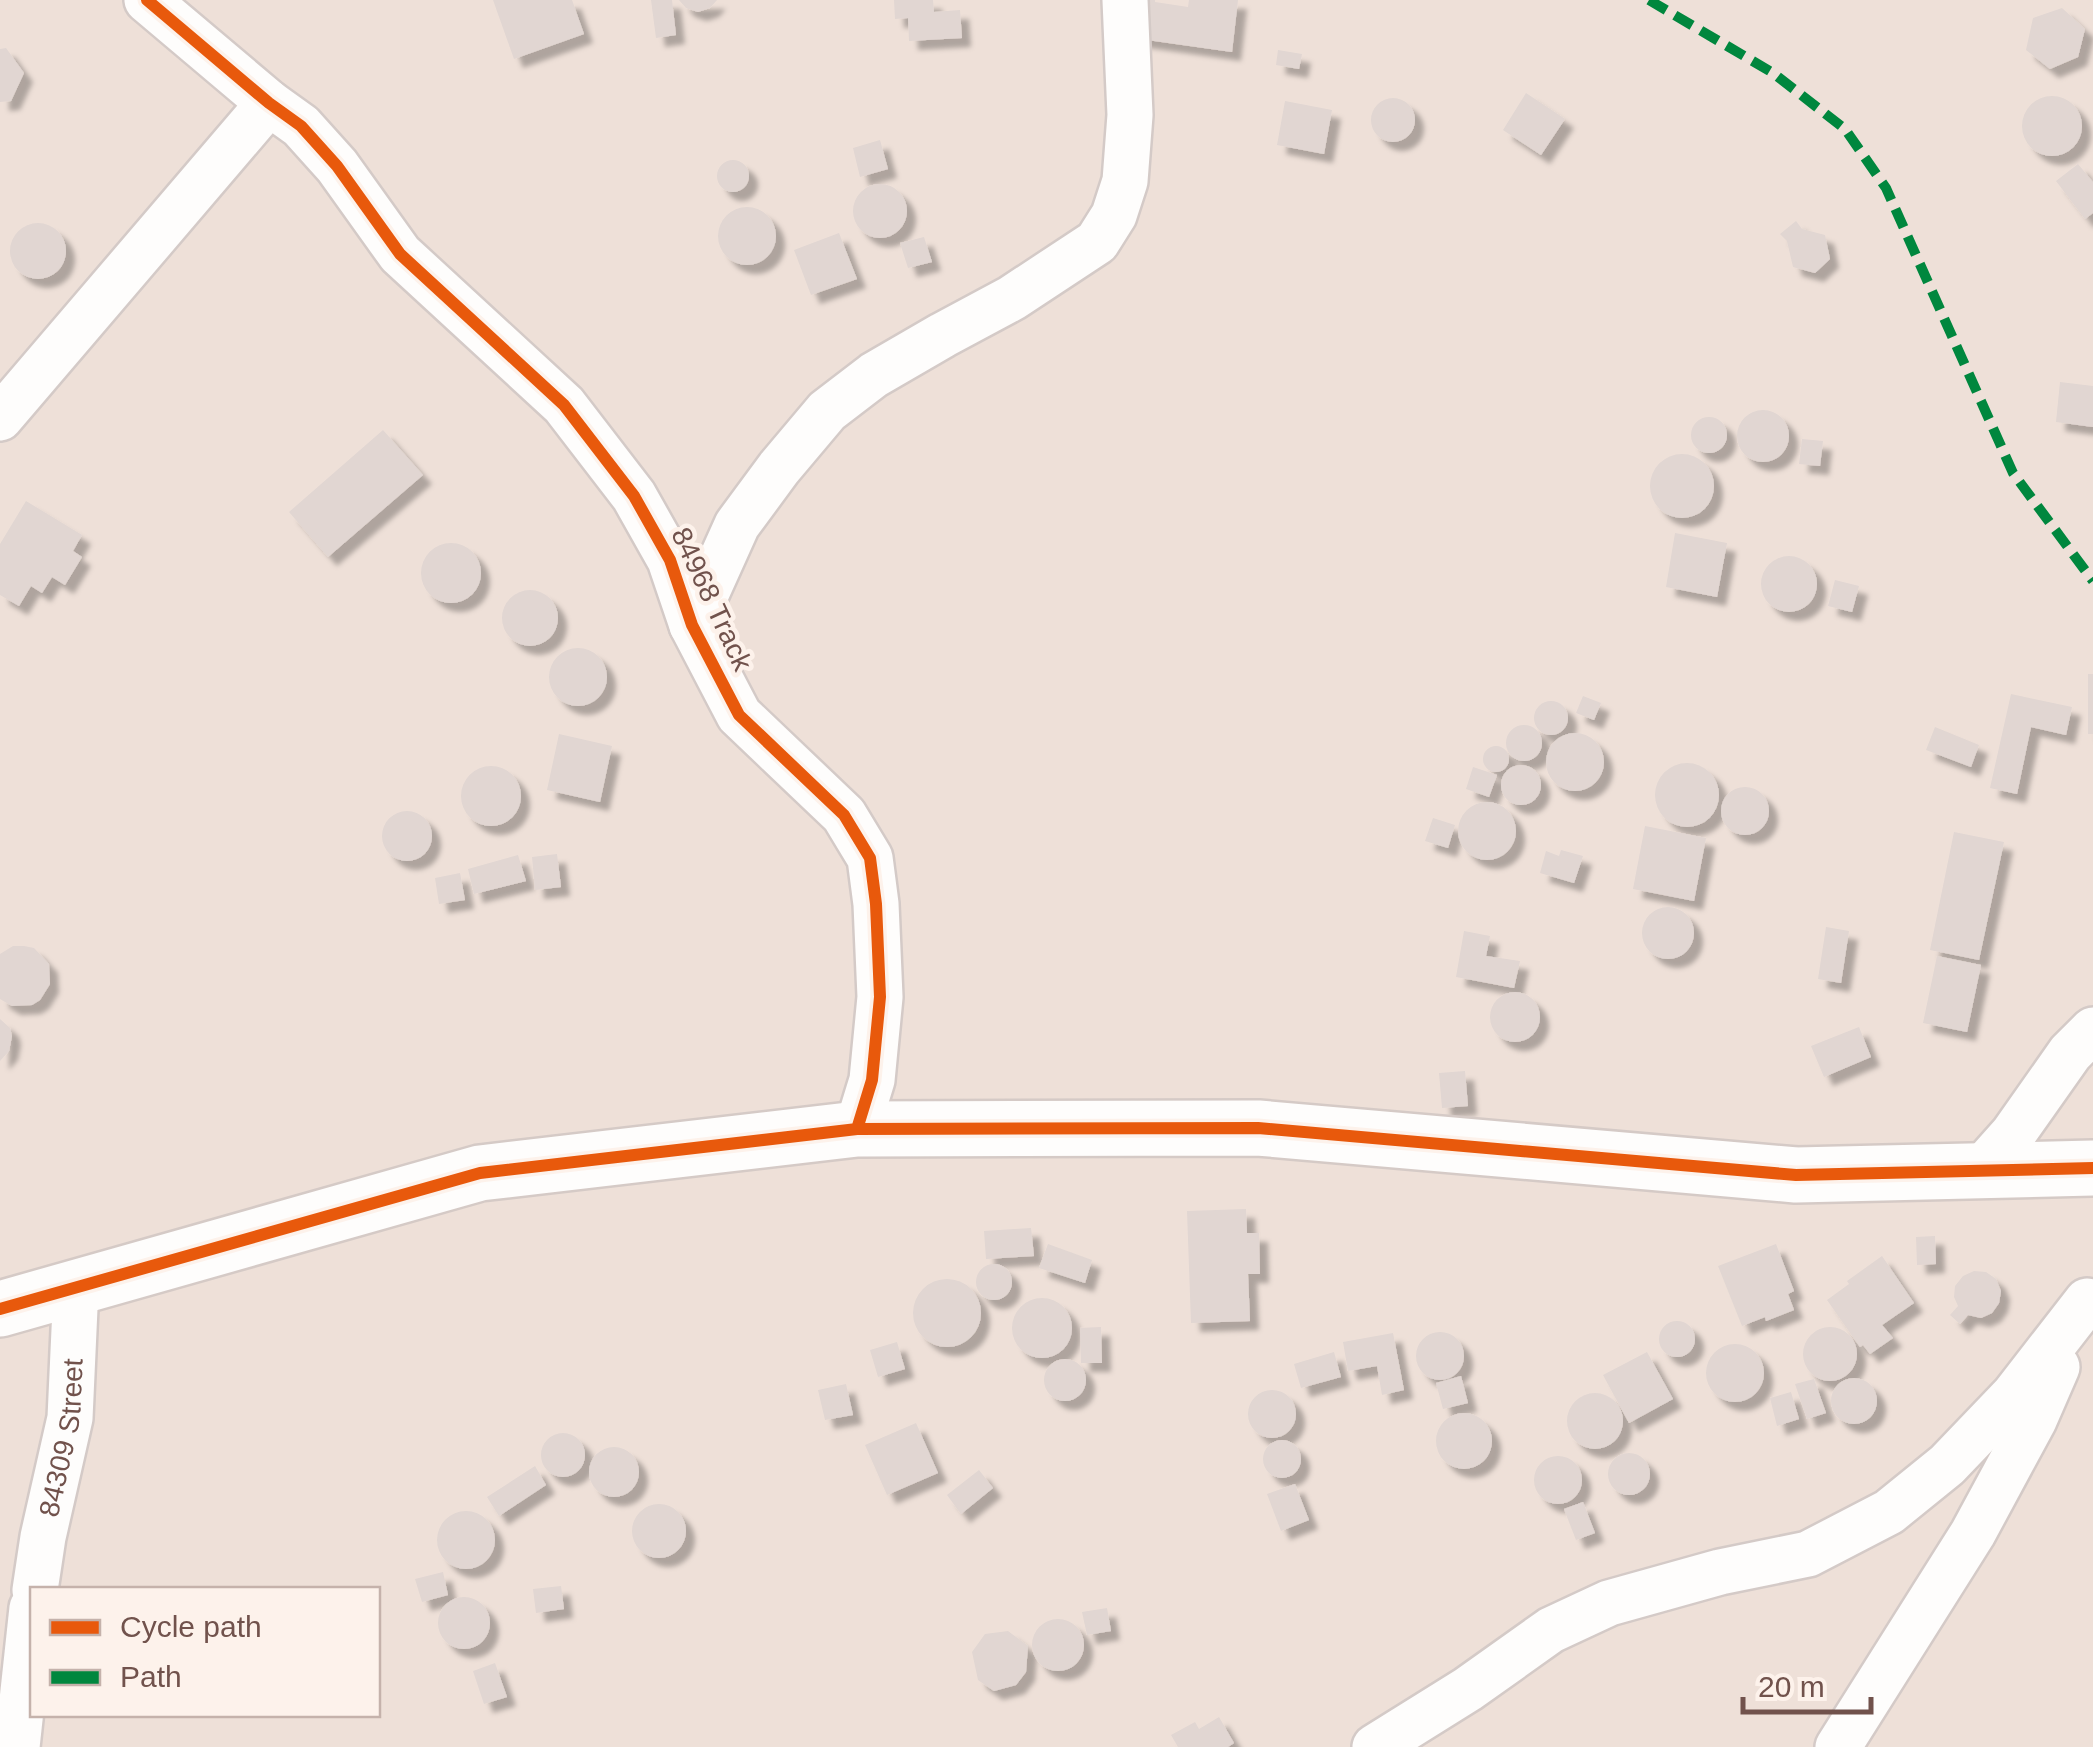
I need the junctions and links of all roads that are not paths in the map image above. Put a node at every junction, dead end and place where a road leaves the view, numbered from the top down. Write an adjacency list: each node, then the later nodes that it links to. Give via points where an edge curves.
1 (147, 0): 3 (street, 84968 Track)
2 (1125, 0): 5 (street, via 1130,115 1125,181 1114,216 1096,242 874,375 827,411 738,525)
3 (269, 102): 4 (street); 5 (street, 84968 Track, via 337,166 400,254 564,405 634,496 670,560)
4 (0, 418)
5 (692, 626): 7 (street, 84968 Track, via 739,715 844,816 870,858 880,998 872,1080)
6 (2093, 1030): 9 (street)
7 (857, 1128): 9 (street, via 1258,1128 1796,1175); 10 (street, via 480,1172)
8 (2093, 1168): 9 (street)
9 (1980, 1171)
10 (76, 1286): 12 (street); 13 (street, 84309 Street, via 70,1418)
11 (2090, 1289): 16 (street, via 2014,1395 1947,1466 1888,1512 1808,1554 1609,1603 1551,1630); 17 (street, via 2034,1420 1973,1533)
12 (0, 1309)
13 (35, 1587)
14 (30, 1627): 15 (street)
15 (17, 1747)
16 (1376, 1747)
17 (1838, 1747)

